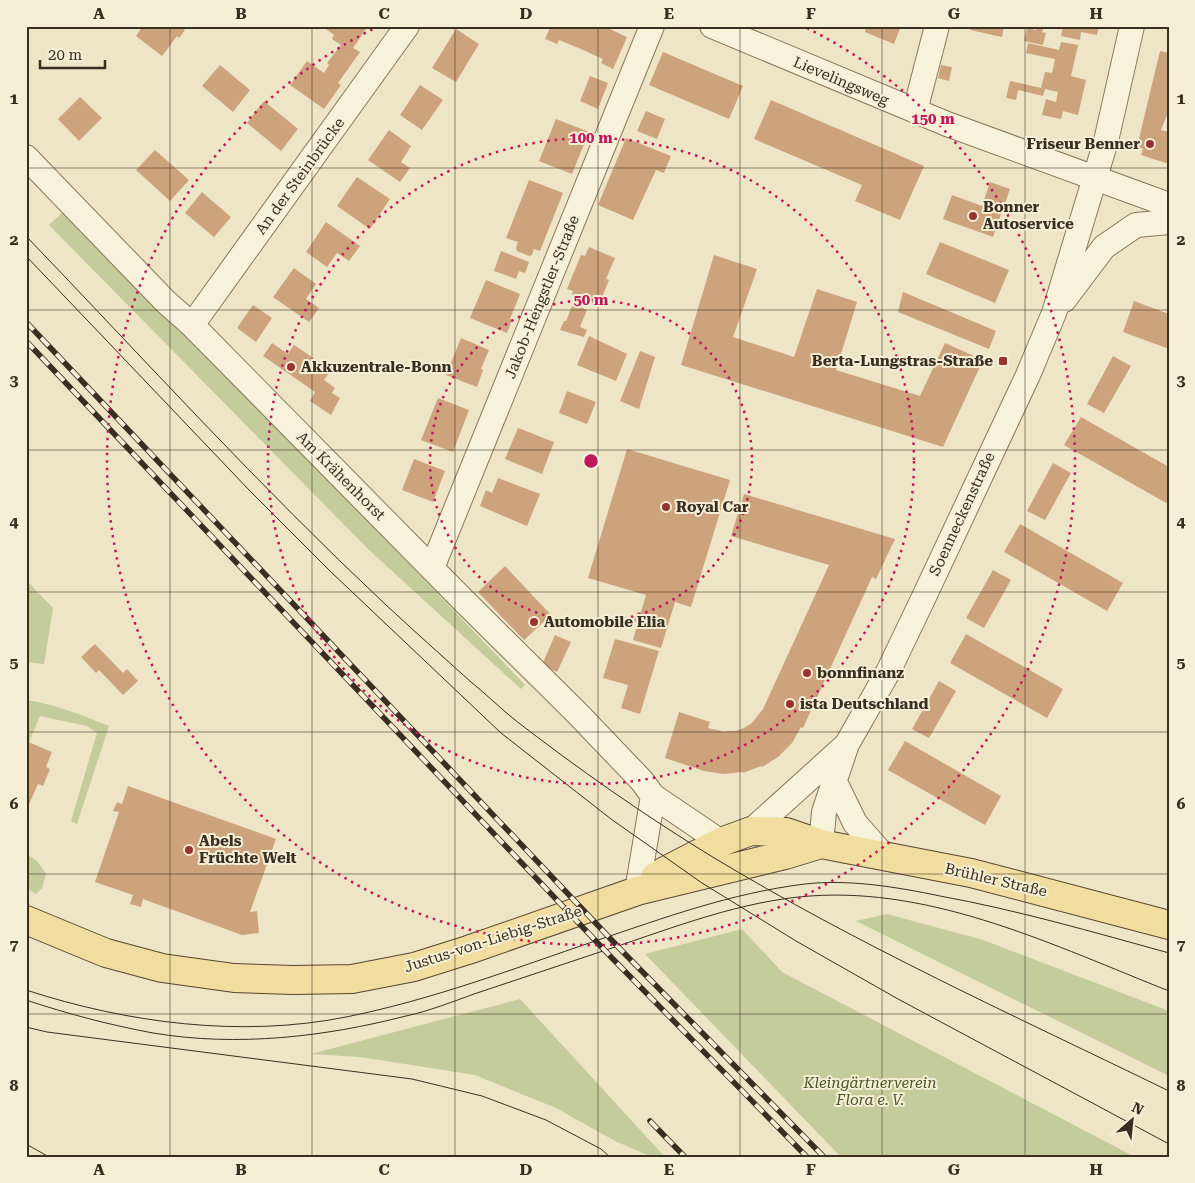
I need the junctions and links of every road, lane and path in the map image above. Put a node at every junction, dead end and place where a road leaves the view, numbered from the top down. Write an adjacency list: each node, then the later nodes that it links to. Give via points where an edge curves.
1 (407, 26): 12 (street, An der Steinbrücke)
2 (652, 26): 13 (street, Jakob-Hengstler-Straße)
3 (712, 26): 6 (street, Lievelingsweg)
4 (938, 26): 6 (street)
5 (1132, 26): 8 (street)
6 (915, 112): 8 (street, Lievelingsweg)
7 (26, 158): 12 (street, Am Krähenhorst)
8 (1095, 179): 9 (street, Lievelingsweg); 11 (street, Soenneckenstraße)
9 (1169, 205)
10 (1169, 222): 11 (street, via 1136,225 1104,247)
11 (1054, 313): 14 (street, Soenneckenstraße, via 1028,376 912,623)
12 (192, 325): 13 (street, Am Krähenhorst)
13 (432, 568): 16 (street, Am Krähenhorst, via 597,734)
14 (848, 744): 15 (street, Soenneckenstraße); 17 (street)
15 (834, 780): 19 (street, Soenneckenstraße, via 824,812); 20 (street, via 854,823)
16 (653, 796): 18 (street, Am Krähenhorst); 21 (street)
17 (751, 831): 18 (main road, Justus-von-Liebig-Straße); 19 (main road, Justus-von-Liebig-Straße, via 786,832)
18 (721, 842): 21 (main road, Justus-von-Liebig-Straße, via 663,872)
19 (820, 844): 20 (main road, Brühler Straße); 21 (main road, Justus-von-Liebig-Straße)
20 (883, 855): 23 (main road, Brühler Straße, via 971,873)
21 (637, 891): 22 (main road, Justus-von-Liebig-Straße, via 414,967 352,979 234,978 162,968 106,953)
22 (26, 920)
23 (1169, 925)

